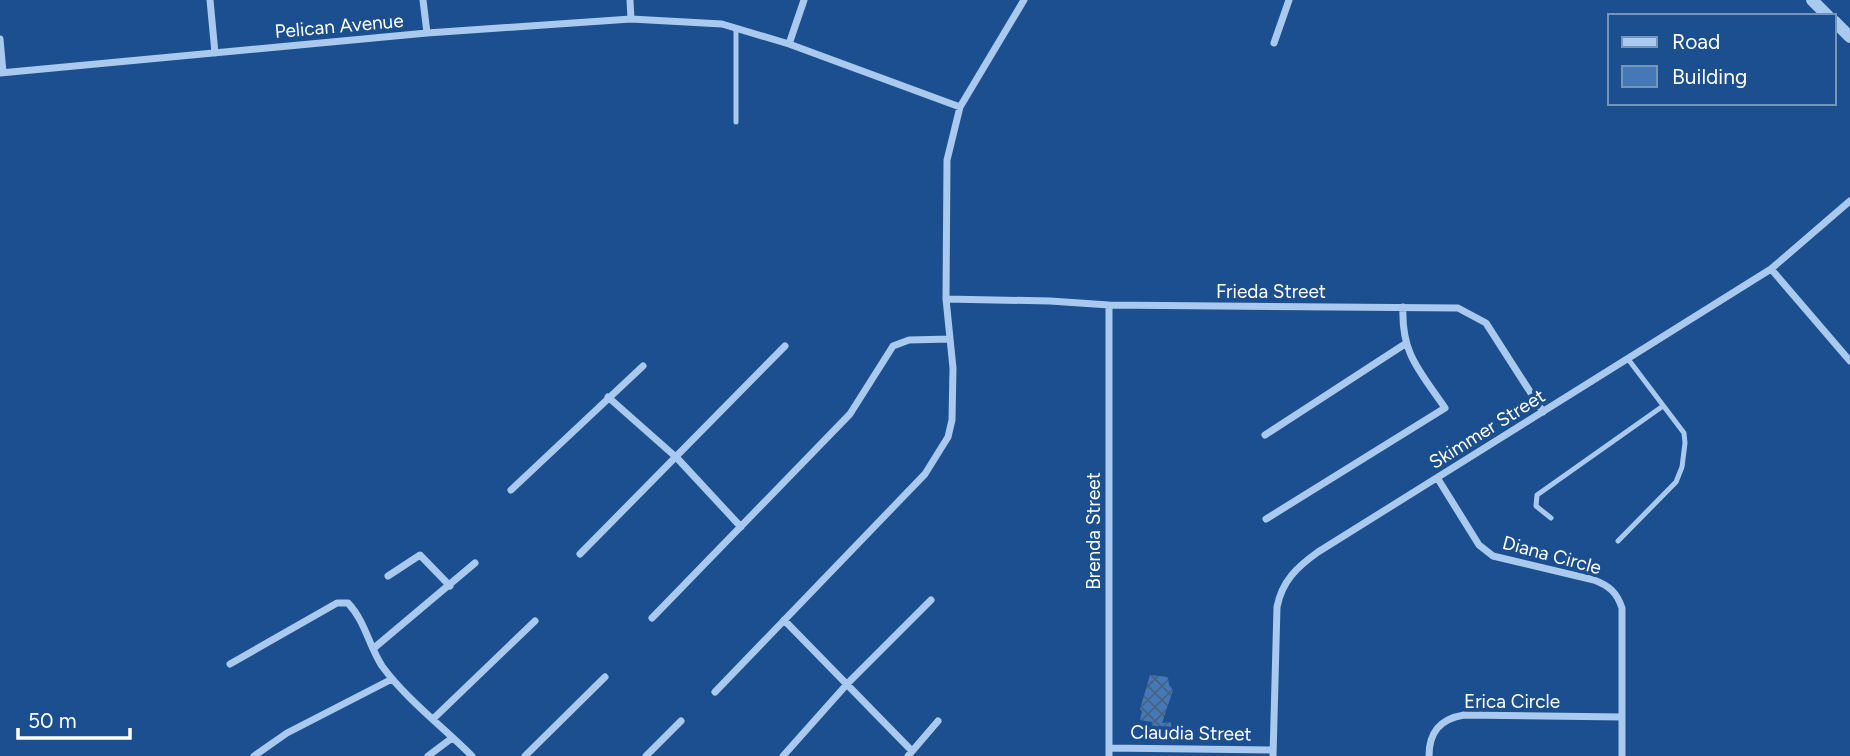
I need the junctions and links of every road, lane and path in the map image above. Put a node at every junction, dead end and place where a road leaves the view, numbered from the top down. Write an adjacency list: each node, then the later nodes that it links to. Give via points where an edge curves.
1 (210, 0): 17 (street)
2 (423, 0): 12 (street)
3 (630, 0): 9 (street)
4 (804, 0): 16 (street)
5 (1024, 0): 19 (street)
6 (1289, 0): 15 (street)
7 (1812, 0): 8 (street)
8 (1826, 14)
9 (631, 19): 11 (street, Pelican Avenue); 12 (street, Pelican Avenue)
10 (1836, 24): 13 (street)
11 (736, 28): 16 (street, Pelican Avenue); 20 (lane)
12 (426, 33): 17 (street, Pelican Avenue)
13 (1850, 37)
14 (0, 39): 18 (street)
15 (1274, 43)
16 (789, 44): 19 (street, Pelican Avenue)
17 (215, 53): 18 (street, Pelican Avenue)
18 (2, 72)
19 (960, 107): 23 (street, via 947,160)
20 (736, 122)
21 (1850, 201): 22 (street, Skimmer Street)
22 (1771, 269): 29 (street, Skimmer Street); 30 (street)
23 (946, 299): 24 (street, Frieda Street); 26 (street)
24 (1109, 306): 25 (street, Frieda Street); 62 (street, Brenda Street)
25 (1403, 307): 27 (street); 34 (street, Frieda Street, via 1458,308 1486,323)
26 (950, 339): 41 (street, via 909,340 893,346 850,414); 49 (street, via 953,420 942,450 925,474)
27 (1405, 344): 35 (street); 40 (street, via 1445,408)
28 (785, 346): 36 (street)
29 (1628, 359): 33 (lane); 34 (street, Skimmer Street)
30 (1850, 361)
31 (643, 366): 32 (street)
32 (608, 397): 36 (street); 38 (street)
33 (1664, 406): 39 (lane, via 1537,495 1535,503); 42 (lane, via 1684,433 1682,467 1676,482)
34 (1543, 412): 37 (street, Skimmer Street)
35 (1265, 435)
36 (677, 458): 41 (street); 43 (street)
37 (1438, 478): 57 (street, Diana Circle, via 1479,544 1493,556 1594,580 1618,597 1622,608); 64 (street, Skimmer Street, via 1318,552 1288,579 1277,607)
38 (511, 490)
39 (1551, 518)
40 (1266, 519)
41 (741, 527): 48 (street)
42 (1618, 541)
43 (580, 554)
44 (475, 563): 46 (street)
45 (388, 576): 46 (street, via 420,555)
46 (450, 586): 51 (street)
47 (931, 600): 55 (street)
48 (652, 618)
49 (784, 620): 55 (street); 56 (street)
50 (536, 621): 58 (street)
51 (374, 648): 52 (street, via 351,606 342,602); 54 (street)
52 (230, 664)
53 (605, 677): 68 (street)
54 (392, 679): 58 (street); 65 (street, via 287,733)
55 (848, 683): 63 (street); 70 (street)
56 (715, 692)
57 (1622, 716): 71 (street, Erica Circle, via 1464,715 1438,726); 72 (street, Diana Circle)
58 (433, 719): 61 (street)
59 (938, 720): 63 (street)
60 (681, 721): 69 (street)
61 (452, 738): 66 (street); 67 (street)
62 (1109, 752): 64 (street, Claudia Street)
63 (910, 753)
64 (1273, 753)
65 (254, 756)
66 (428, 756)
67 (472, 756)
68 (525, 756)
69 (646, 756)
70 (783, 756)
71 (1429, 756)
72 (1622, 756)

